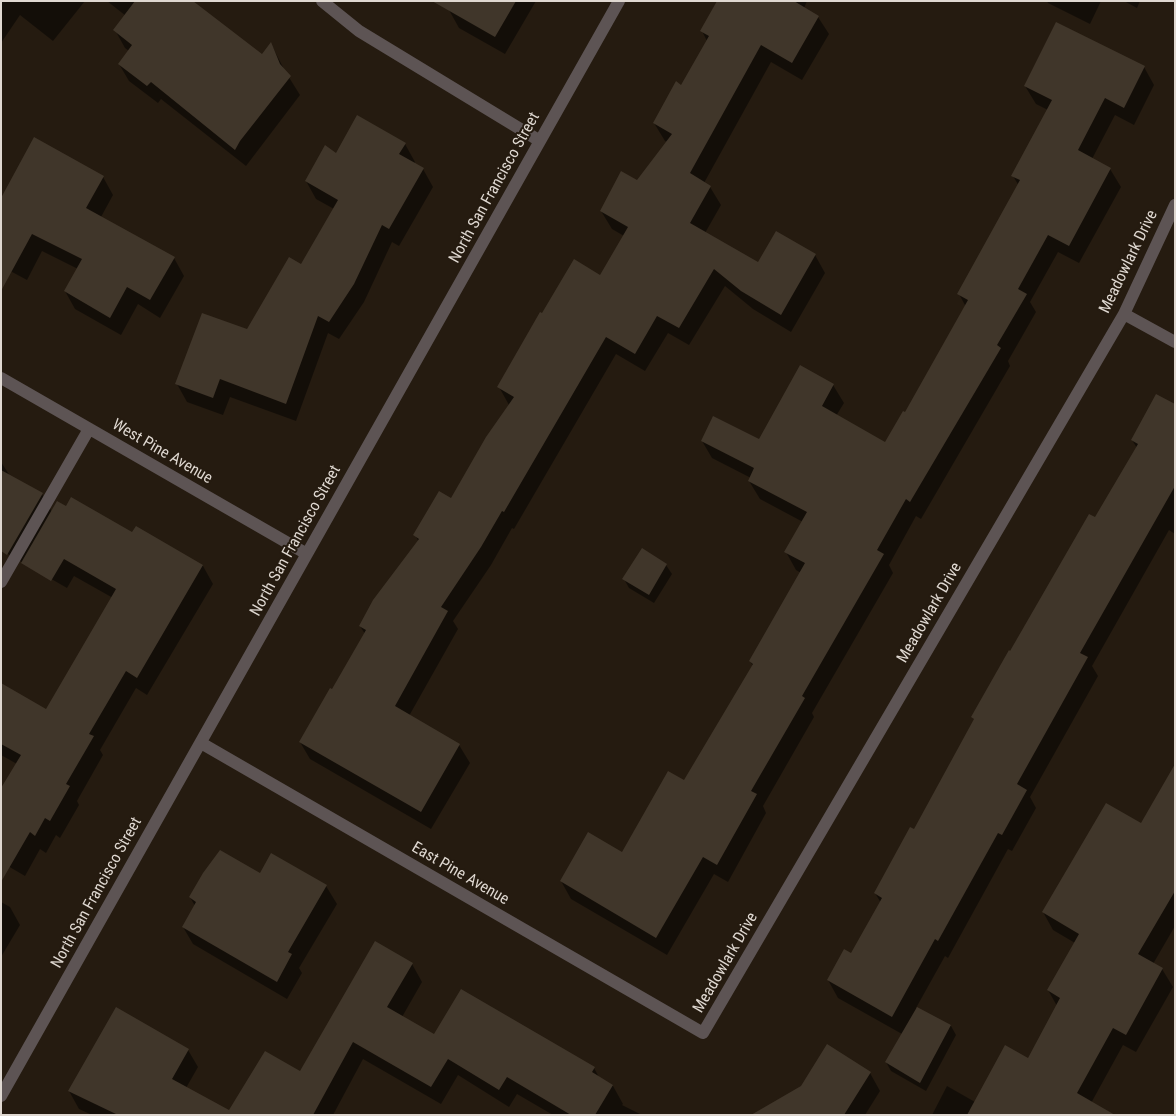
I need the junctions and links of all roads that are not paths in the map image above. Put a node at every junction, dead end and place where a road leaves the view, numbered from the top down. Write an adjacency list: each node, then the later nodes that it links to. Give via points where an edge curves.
1 (322, 1): 3 (street, via 359,31)
2 (620, 1): 3 (street, North San Francisco Street)
3 (540, 141): 9 (street, North San Francisco Street)
4 (1175, 205): 5 (street, Meadowlark Drive)
5 (1124, 314): 6 (street); 12 (street, Meadowlark Drive)
6 (1175, 342)
7 (1, 378): 8 (street, West Pine Avenue)
8 (88, 429): 9 (street, West Pine Avenue); 10 (street)
9 (307, 554): 11 (street, North San Francisco Street)
10 (1, 582)
11 (201, 743): 12 (street, East Pine Avenue); 13 (street, North San Francisco Street)
12 (703, 1033)
13 (1, 1096)

